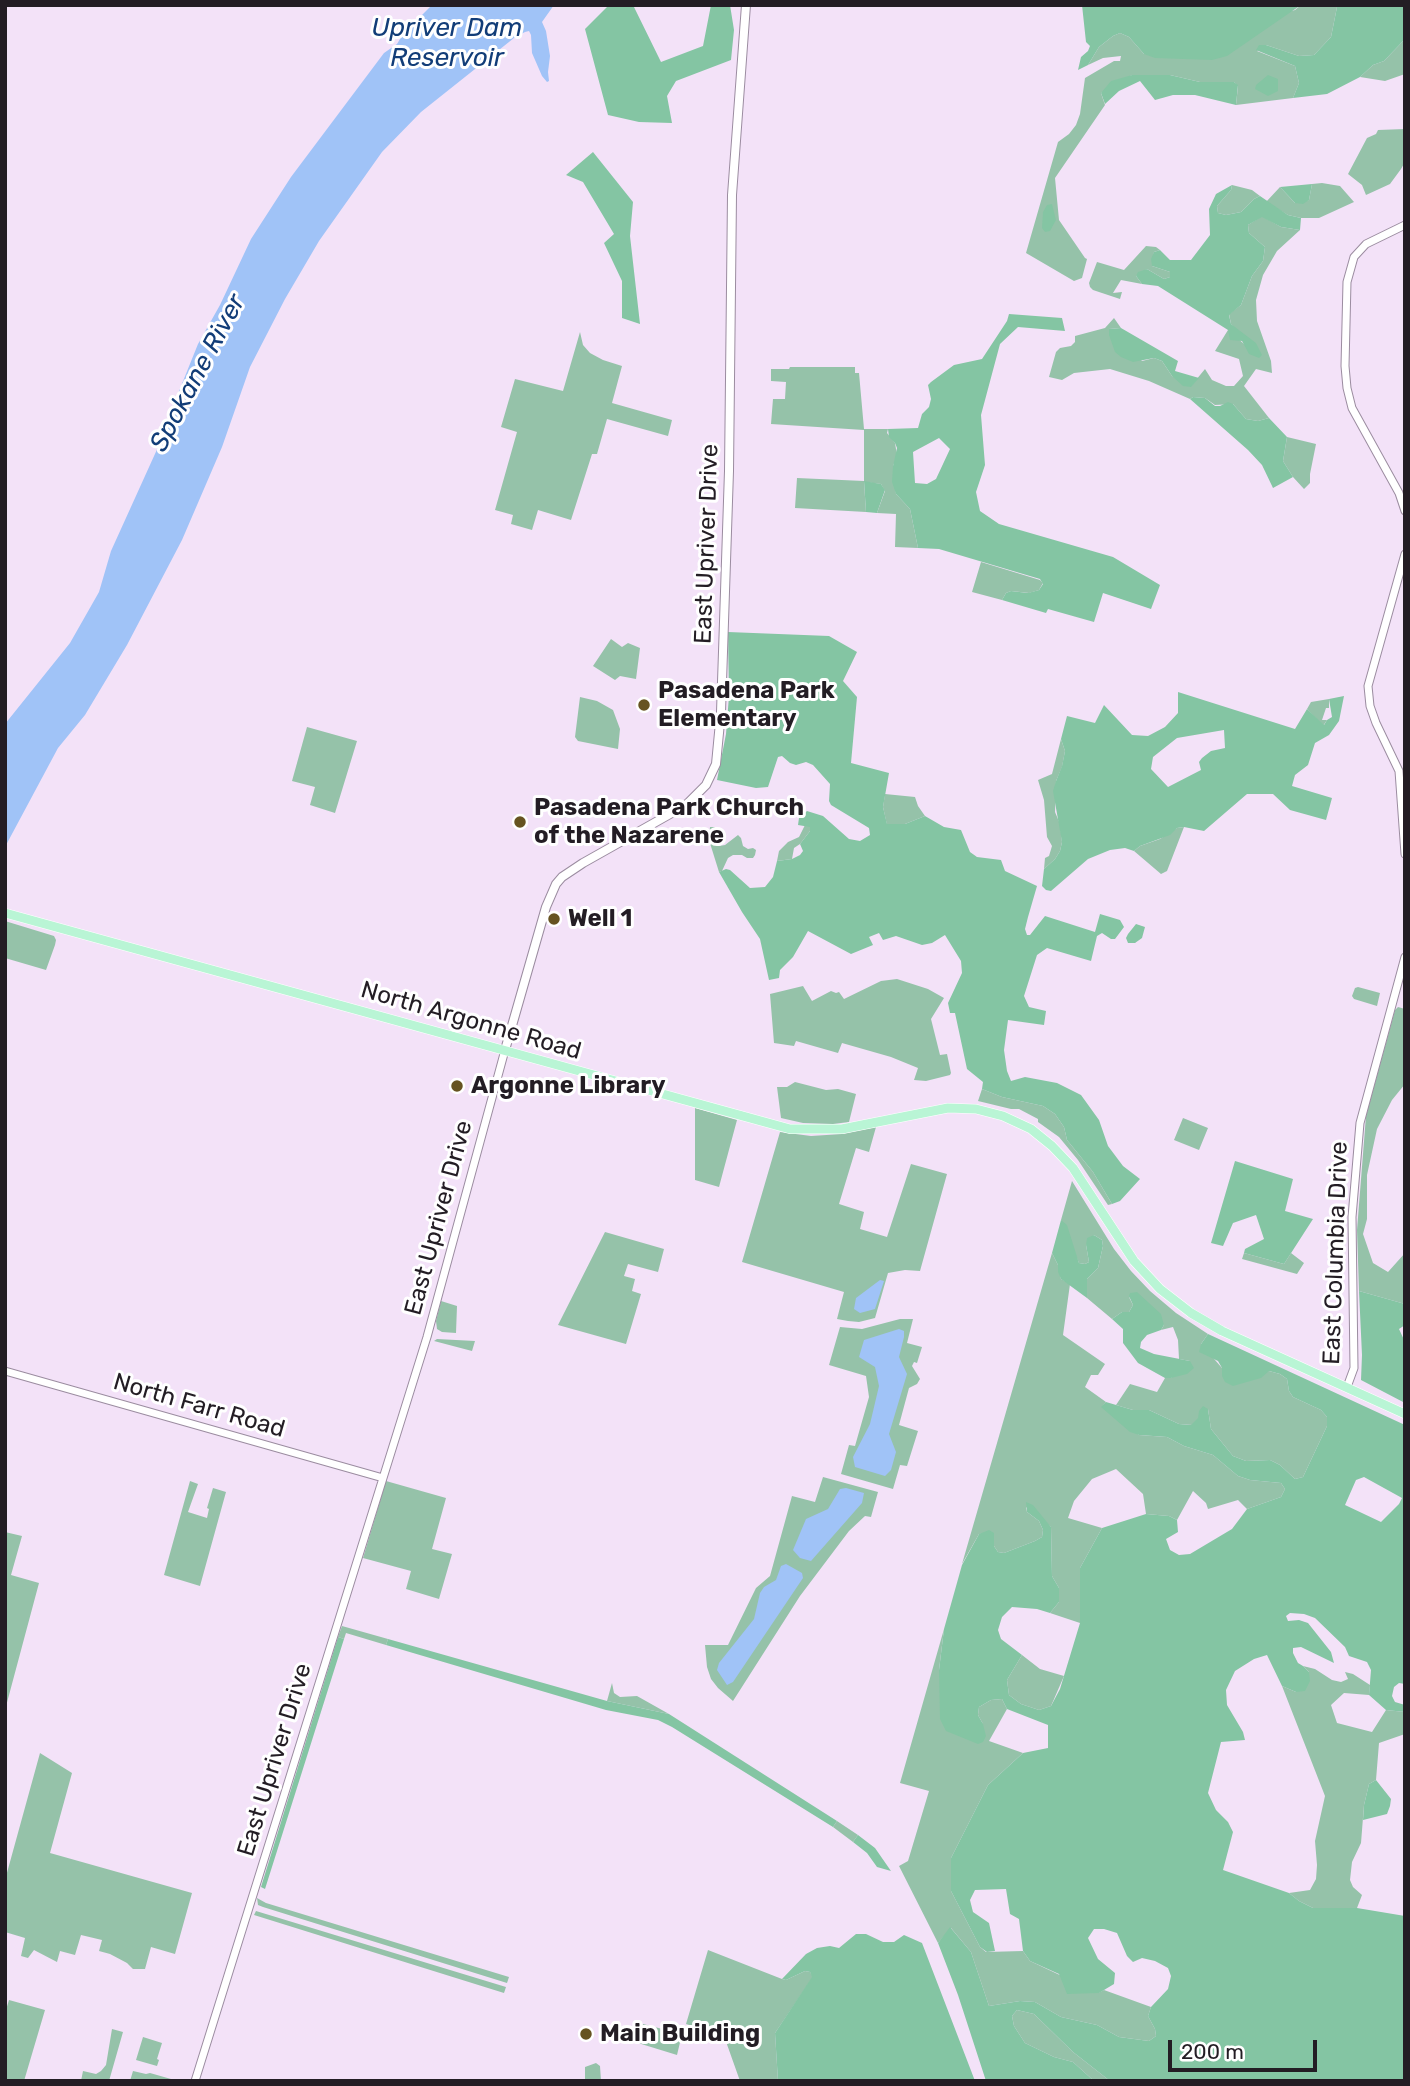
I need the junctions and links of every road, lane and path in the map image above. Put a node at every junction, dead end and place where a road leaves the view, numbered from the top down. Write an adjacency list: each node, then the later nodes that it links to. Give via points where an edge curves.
1 (746, 5): 8 (main road, East Upriver Drive, via 732,195 729,471 716,764 706,785 686,805 583,863 556,884)
2 (1405, 225): 3 (street, via 1366,244 1354,257 1347,282 1345,366 1352,408)
3 (1405, 511)
4 (1405, 554): 5 (street, via 1368,686 1376,723 1399,771)
5 (1405, 854)
6 (5, 913): 8 (main road, North Argonne Road)
7 (1405, 957): 10 (street, East Columbia Drive, via 1360,1123 1352,1216 1354,1367)
8 (505, 1050): 10 (main road, North Argonne Road, via 790,1129 842,1129 948,1108 1003,1116 1031,1129 1073,1168 1135,1261 1160,1289 1222,1331); 12 (street, East Upriver Drive, via 427,1337)
9 (5, 1371): 12 (street, North Farr Road)
10 (1347, 1387): 11 (main road, North Argonne Road)
11 (1405, 1414)
12 (383, 1478): 13 (street, East Upriver Drive)
13 (195, 2081)

